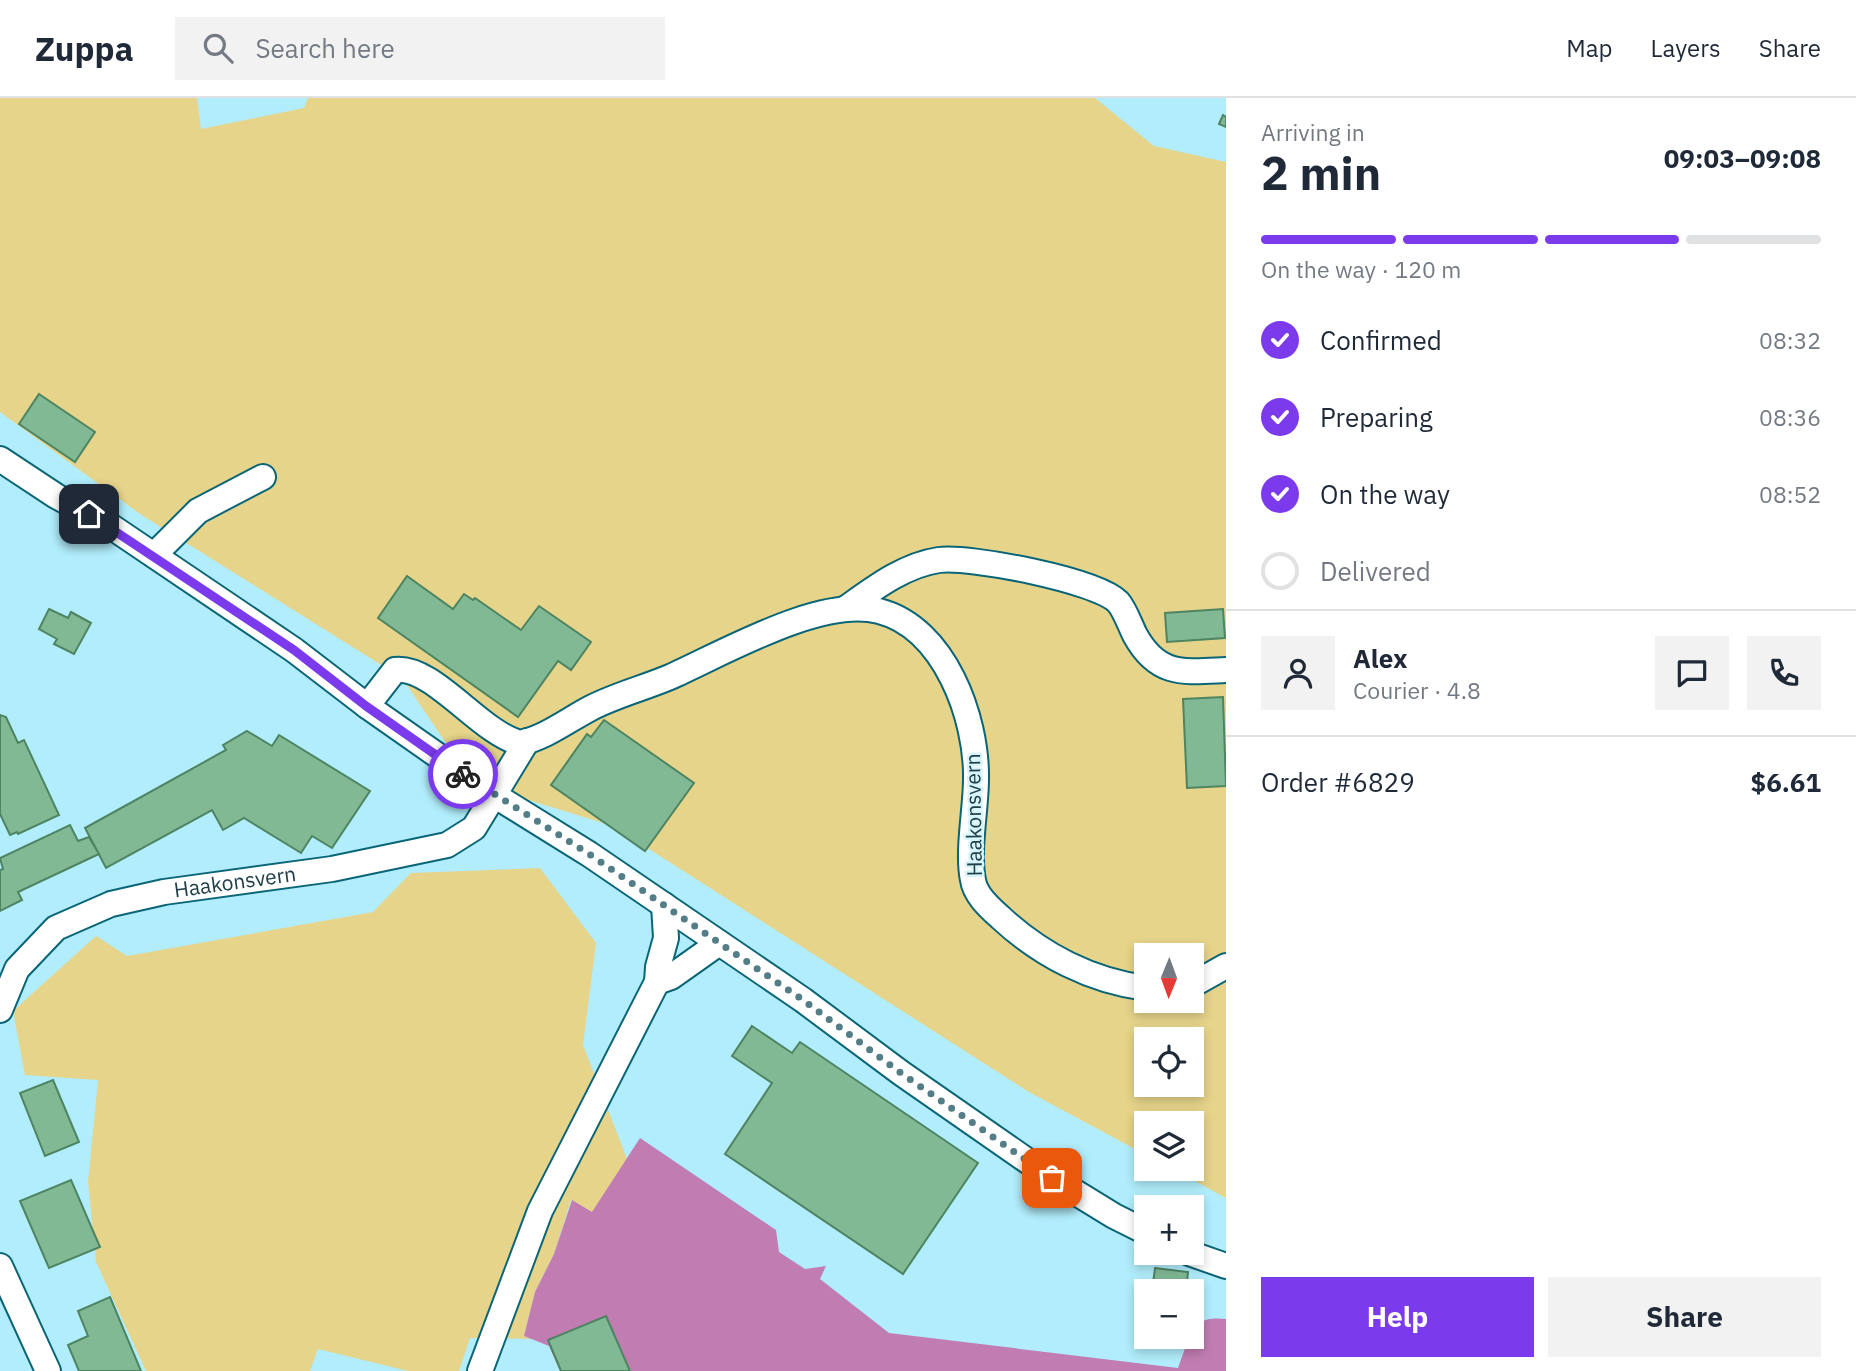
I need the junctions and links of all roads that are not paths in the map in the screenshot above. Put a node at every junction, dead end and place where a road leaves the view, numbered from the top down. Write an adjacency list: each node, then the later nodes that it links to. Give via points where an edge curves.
1 (0, 459): 3 (street)
2 (263, 477): 3 (street, via 198,511)
3 (153, 555): 6 (street, via 294,650)
4 (845, 608): 5 (street, Haakonsvern, via 890,577 938,560 977,561 1093,588 1118,602 1142,648 1162,667 1189,672); 7 (street, Haakonsvern, via 752,639 593,707); 14 (street, Haakonsvern, via 879,611 904,622 927,642 956,682 973,746 976,778 972,881 988,906 1048,955)
5 (1226, 670)
6 (366, 706): 7 (street, via 400,669 425,679 504,736); 8 (street)
7 (527, 741): 8 (street, Haakonsvern)
8 (494, 795): 9 (street); 15 (street, Haakonsvern, via 474,828 447,845 332,869 164,892 111,904 56,928 17,970)
9 (664, 905): 10 (street); 13 (street, via 666,938)
10 (719, 943): 13 (street); 16 (street, via 1052,1178)
11 (1226, 966): 12 (street)
12 (1204, 978)
13 (657, 982): 21 (street, via 540,1211)
14 (1134, 985)
15 (0, 1010)
16 (1134, 1226)
17 (1204, 1258): 19 (street)
18 (0, 1266): 20 (street)
19 (1226, 1266)
20 (48, 1371)
21 (480, 1371)

